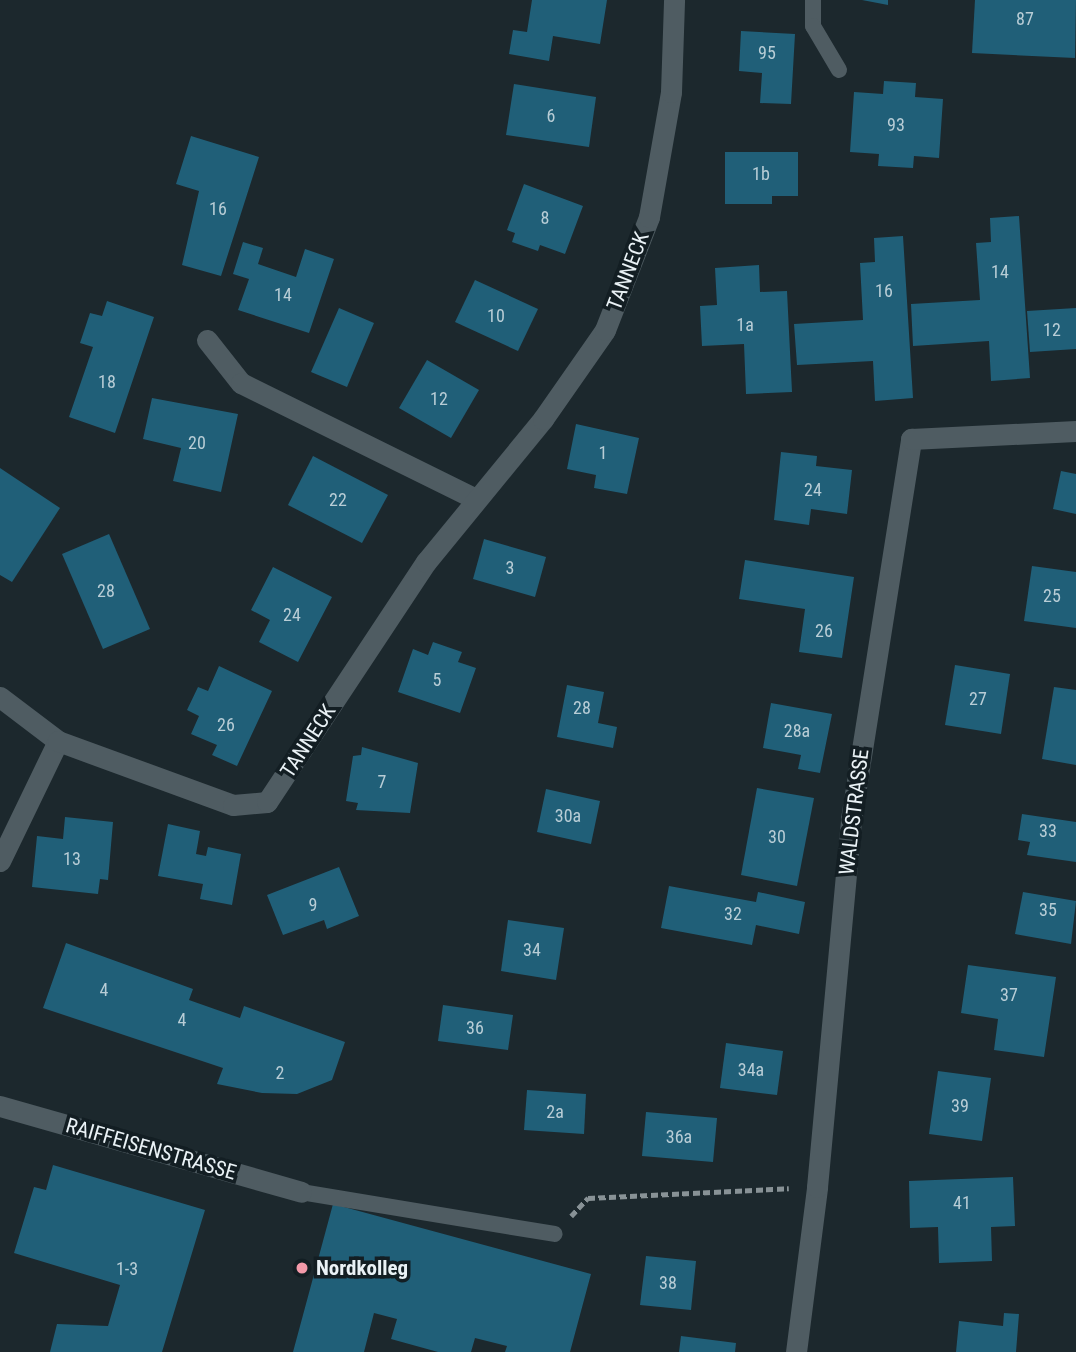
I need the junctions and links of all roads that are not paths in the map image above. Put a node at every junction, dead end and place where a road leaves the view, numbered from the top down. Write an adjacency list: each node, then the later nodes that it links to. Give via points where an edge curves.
1 (674, 0): 6 (street, TANNECK, via 671,92 649,217 606,330 543,419)
2 (813, 0): 3 (lane, via 813,26)
3 (839, 70)
4 (207, 340): 6 (street, via 241,383)
5 (1076, 431): 13 (street, WALDSTRASSE, via 911,439 850,819 817,1187)
6 (474, 498): 8 (street, TANNECK, via 426,562 267,802 233,805)
7 (0, 697): 8 (street, TANNECK)
8 (58, 741): 9 (street)
9 (0, 861)
10 (0, 1105): 11 (street, RAIFFEISENSTRASSE)
11 (301, 1192): 12 (lane)
12 (555, 1234)
13 (796, 1352)

